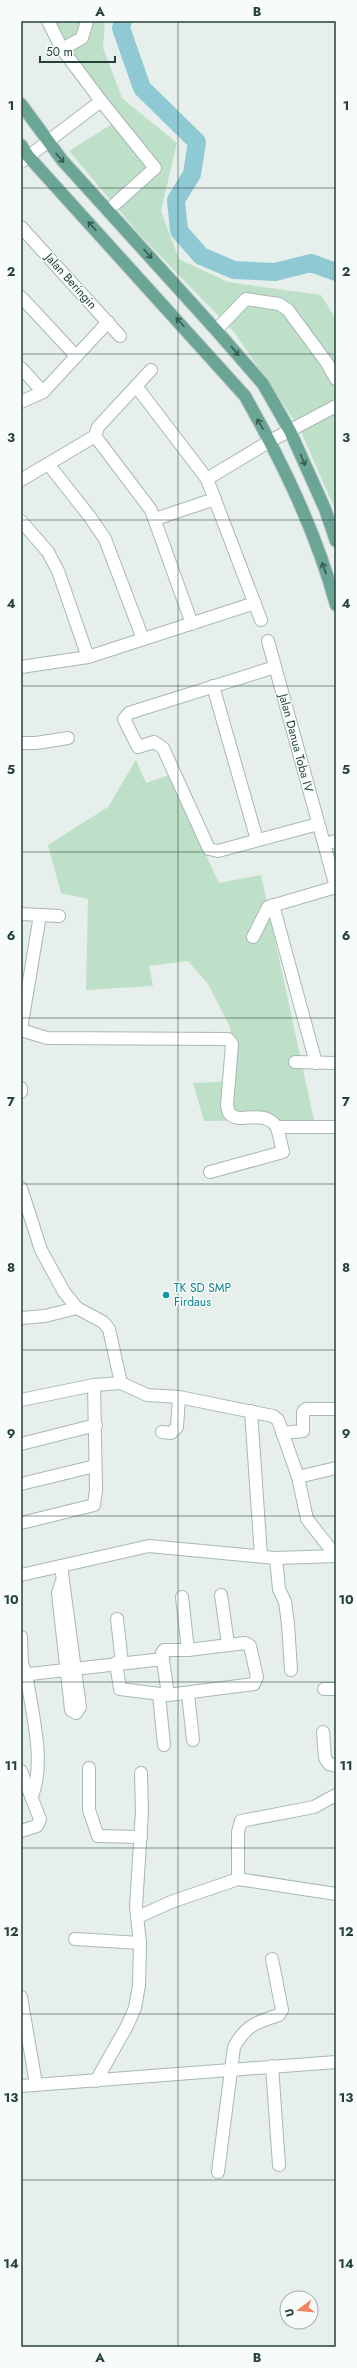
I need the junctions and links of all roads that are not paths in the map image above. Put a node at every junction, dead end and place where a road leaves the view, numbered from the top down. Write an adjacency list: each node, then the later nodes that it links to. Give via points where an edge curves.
1 (48, 21): 3 (street)
2 (87, 21): 3 (street, via 82,38)
3 (62, 49): 4 (street)
4 (101, 101): 7 (street); 8 (street, via 155,168)
5 (21, 104): 7 (main road)
6 (21, 145): 7 (main road)
7 (34, 151): 12 (main road, one-way to 12); 23 (main road, one-way to 7)
8 (115, 204)
9 (21, 227): 11 (street, Jalan Beringin)
10 (21, 297): 14 (street)
11 (108, 322): 13 (street, Jalan Beringin); 14 (street)
12 (216, 330): 17 (street, via 246,299 279,304 293,314); 23 (main road, one-way to 23, via 263,384)
13 (120, 336)
14 (76, 356): 19 (street)
15 (21, 368): 19 (street)
16 (151, 370): 18 (street)
17 (336, 379)
18 (136, 386): 22 (street, via 98,428); 26 (street)
19 (43, 392): 20 (street)
20 (21, 402)
21 (336, 406): 23 (street)
22 (95, 436): 24 (street); 28 (street, via 143,498)
23 (280, 436): 26 (street); 30 (main road, one-way to 30, via 325,509); 32 (main road, one-way to 23)
24 (49, 465): 25 (street); 35 (street, via 105,539)
25 (21, 480)
26 (207, 480): 27 (street)
27 (215, 499): 28 (street); 31 (street)
28 (155, 519): 34 (street)
29 (21, 521): 37 (street, via 48,552 58,571)
30 (336, 541)
31 (255, 603): 33 (street); 34 (street)
32 (336, 605)
33 (261, 620)
34 (192, 624): 35 (street)
35 (143, 640): 37 (street)
36 (268, 641): 39 (street, Jalan Danua Toba IV)
37 (88, 658): 38 (street)
38 (21, 667)
39 (275, 667): 40 (street); 43 (street, Jalan Danua Toba IV)
40 (213, 686): 44 (street); 44 (street, via 129,713 124,719 138,747 154,742 163,748 207,847 212,850)
41 (68, 738): 42 (street)
42 (21, 743)
43 (318, 824): 44 (street); 46 (street, Jalan Danua Toba IV)
44 (257, 840)
45 (336, 841): 46 (street)
46 (324, 844): 47 (street, Jalan Danua Toba IV)
47 (336, 887): 48 (street)
48 (274, 905): 52 (street, via 268,907); 55 (street)
49 (21, 914): 50 (street)
50 (40, 915): 51 (street); 53 (street)
51 (59, 916)
52 (253, 937)
53 (21, 1030): 60 (street, via 47,1038 228,1039 232,1044 227,1105 229,1113 235,1117 265,1117)
54 (294, 1062): 55 (street)
55 (316, 1063): 56 (street)
56 (336, 1063)
57 (22, 1088): 58 (street)
58 (21, 1092)
59 (336, 1126): 60 (street)
60 (277, 1127): 61 (street, via 283,1152)
61 (210, 1172)
62 (21, 1188): 63 (street, via 47,1263)
63 (77, 1308): 64 (street, via 45,1316); 65 (street, via 103,1322 109,1329)
64 (21, 1318)
65 (121, 1383): 66 (street); 67 (street, via 141,1393)
66 (94, 1385): 68 (street); 71 (street)
67 (179, 1397): 70 (street); 72 (street, via 177,1428 171,1433)
68 (21, 1400)
69 (336, 1409): 73 (street, via 306,1409 303,1412 303,1431)
70 (251, 1411): 73 (street, via 273,1416 278,1420); 80 (street)
71 (96, 1425): 74 (street); 75 (street)
72 (162, 1432)
73 (282, 1433): 77 (street)
74 (21, 1444)
75 (95, 1466): 78 (street); 79 (street, via 96,1490 93,1506)
76 (336, 1468): 77 (street)
77 (298, 1477): 81 (street, via 307,1519)
78 (21, 1484)
79 (21, 1523)
80 (260, 1556): 82 (street); 83 (street, via 149,1546)
81 (336, 1556): 82 (street)
82 (276, 1558): 95 (street, via 279,1589 285,1602 288,1624)
83 (61, 1566): 84 (street); 94 (street, via 66,1592)
84 (21, 1575)
85 (221, 1595): 89 (street)
86 (182, 1597): 90 (street)
87 (117, 1619): 92 (street)
88 (21, 1637): 93 (street)
89 (228, 1644): 90 (street); 97 (street, via 245,1643 250,1646 257,1682 250,1686)
90 (188, 1650): 91 (street, via 165,1649 162,1652)
91 (163, 1659): 92 (street); 96 (street)
92 (119, 1663): 94 (street); 96 (street, via 119,1688)
93 (22, 1668): 94 (street); 98 (street)
94 (71, 1668)
95 (291, 1670)
96 (163, 1694): 97 (street); 101 (street)
97 (188, 1694): 100 (street)
98 (27, 1722): 107 (street, via 38,1780)
99 (323, 1732): 102 (street, via 326,1758 329,1764)
100 (193, 1740)
101 (164, 1745)
102 (336, 1766)
103 (89, 1768): 109 (street, via 89,1810 98,1836)
104 (21, 1771): 107 (street)
105 (141, 1773): 109 (street)
106 (336, 1795): 110 (street, via 314,1807 241,1821 238,1832)
107 (32, 1796): 108 (street, via 40,1822 37,1826)
108 (21, 1831)
109 (141, 1837): 112 (street)
110 (238, 1879): 111 (street); 112 (street, via 171,1902)
111 (336, 1894)
112 (138, 1917): 114 (street)
113 (75, 1939): 114 (street)
114 (140, 1943): 120 (street, via 139,1985 135,2008)
115 (272, 1958): 119 (street, via 282,2012 259,2021 244,2031 234,2047)
116 (21, 1997): 121 (street)
117 (336, 2062): 118 (street)
118 (272, 2066): 119 (street); 123 (street)
119 (230, 2069): 120 (street); 124 (street)
120 (96, 2081): 121 (street)
121 (36, 2084): 122 (street)
122 (21, 2086)
123 (279, 2165)
124 (218, 2172)

